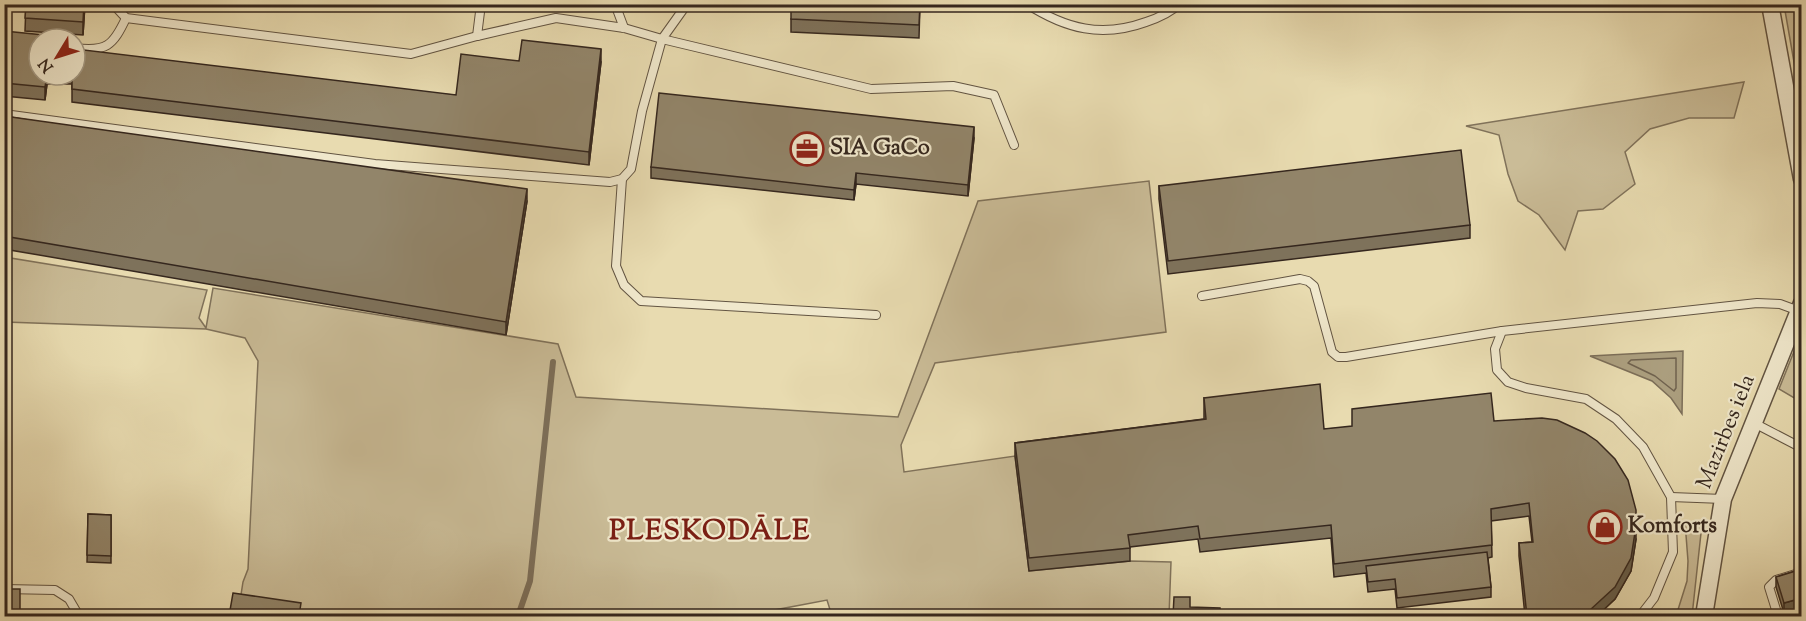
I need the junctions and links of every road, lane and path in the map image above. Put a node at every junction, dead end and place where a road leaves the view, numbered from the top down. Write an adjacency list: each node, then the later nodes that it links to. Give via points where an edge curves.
1 (113, 4): 8 (lane)
2 (481, 4): 10 (lane)
3 (615, 4): 9 (lane)
4 (687, 4): 11 (lane)
5 (1027, 4): 6 (lane, via 1065,24 1094,30 1133,27)
6 (1179, 4)
7 (1770, 4): 16 (street)
8 (126, 18): 10 (lane, via 411,54); 12 (lane, via 107,47)
9 (624, 28): 10 (lane, via 556,18); 11 (lane)
10 (477, 36)
11 (662, 39): 14 (lane, via 871,89 953,86 994,95); 15 (lane, via 631,169)
12 (87, 49)
13 (4, 114): 15 (lane, via 375,164 610,182)
14 (1014, 145)
15 (622, 179): 19 (lane, via 616,266 624,285 641,301)
16 (1802, 179)
17 (1202, 296): 20 (lane, via 1300,279 1308,281 1314,286 1332,352 1338,357)
18 (1800, 307): 20 (lane, via 1757,303); 21 (street, Mazirbes iela)
19 (876, 315)
20 (1502, 331): 23 (lane, via 1495,349 1497,370 1508,382 1586,399 1616,419 1643,447)
21 (1754, 423): 22 (lane); 24 (street, Mazirbes iela)
22 (1802, 448)
23 (1671, 498): 24 (lane); 29 (lane, via 1672,552 1654,598)
24 (1723, 499): 30 (street, Mazirbes iela)
25 (1802, 572): 31 (lane, via 1776,580 1769,587)
26 (4, 589): 28 (lane, via 55,590 69,599)
27 (1802, 612): 32 (lane)
28 (79, 616)
29 (1640, 616)
30 (1704, 616)
31 (1778, 616)
32 (1786, 616)

